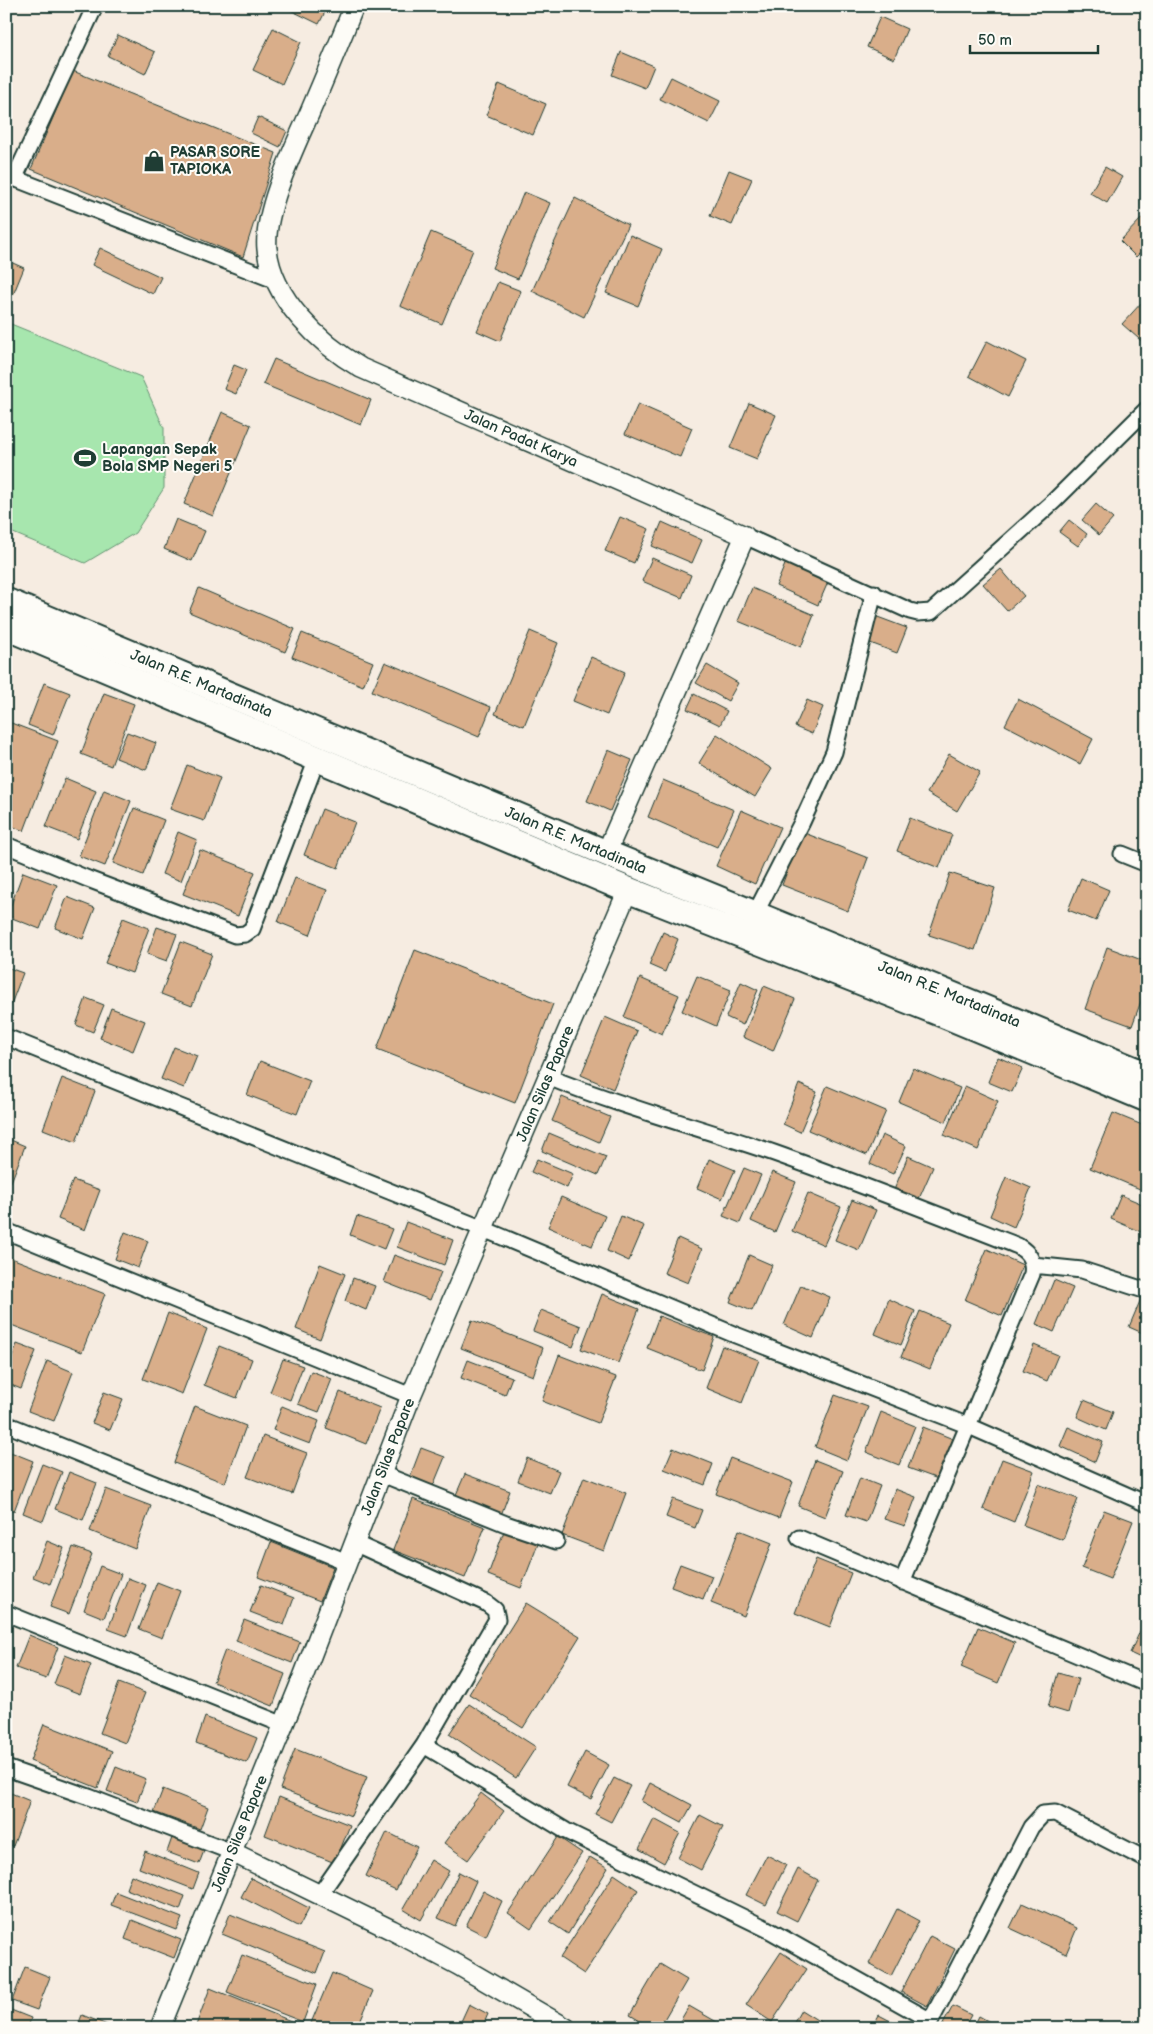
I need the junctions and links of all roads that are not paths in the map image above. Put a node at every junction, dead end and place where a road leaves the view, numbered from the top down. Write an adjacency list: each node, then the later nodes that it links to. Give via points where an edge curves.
1 (95, 6): 3 (street)
2 (354, 6): 4 (street, Jalan Padat Karya, via 278,190 266,246)
3 (11, 176): 4 (street)
4 (277, 281): 6 (street, Jalan Padat Karya, via 314,333 340,356 360,368)
5 (1147, 409): 7 (street, via 1054,501 930,612 910,611)
6 (745, 536): 7 (street); 12 (street)
7 (874, 593): 16 (street, via 834,752)
8 (6, 601): 12 (highway, Jalan R.E. Martadinata)
9 (7, 629): 10 (highway, Jalan R.E. Martadinata)
10 (317, 759): 11 (street, via 252,930 245,934 235,935); 15 (highway, Jalan R.E. Martadinata)
11 (6, 844)
12 (606, 853): 16 (highway, Jalan R.E. Martadinata)
13 (1122, 854): 14 (street)
14 (1147, 864)
15 (628, 890): 19 (street, Jalan Silas Papare); 20 (highway, Jalan R.E. Martadinata, via 935,1010)
16 (755, 914): 18 (highway, Jalan R.E. Martadinata)
17 (6, 1037): 21 (street)
18 (1147, 1075)
19 (548, 1077): 21 (street, Jalan Silas Papare); 23 (street, via 605,1100 825,1171 1018,1246 1028,1254)
20 (1147, 1099)
21 (481, 1228): 25 (street, Jalan Silas Papare); 27 (street, via 733,1334)
22 (6, 1231): 25 (street)
23 (1033, 1266): 24 (street, via 1082,1270); 27 (street)
24 (1147, 1291)
25 (411, 1396): 28 (street, Jalan Silas Papare)
26 (6, 1424): 33 (street)
27 (969, 1426): 29 (street); 34 (street)
28 (382, 1474): 31 (street); 32 (street, Jalan Silas Papare)
29 (1147, 1504)
30 (799, 1538): 34 (street)
31 (556, 1541)
32 (354, 1543): 33 (street, Jalan Silas Papare); 38 (street, via 486,1603 497,1615)
33 (347, 1562): 37 (street, Jalan Silas Papare)
34 (902, 1582): 36 (street)
35 (6, 1613): 37 (street)
36 (1147, 1684)
37 (284, 1724): 40 (street, Jalan Silas Papare)
38 (424, 1745): 42 (street); 43 (street, via 566,1831 767,1929)
39 (6, 1768): 40 (street)
40 (232, 1852): 42 (street); 44 (street, Jalan Silas Papare)
41 (1147, 1860): 43 (street, via 1055,1813 1043,1814 1031,1827)
42 (320, 1894): 45 (street, via 458,1965)
43 (929, 2024)
44 (160, 2028)
45 (566, 2028)

